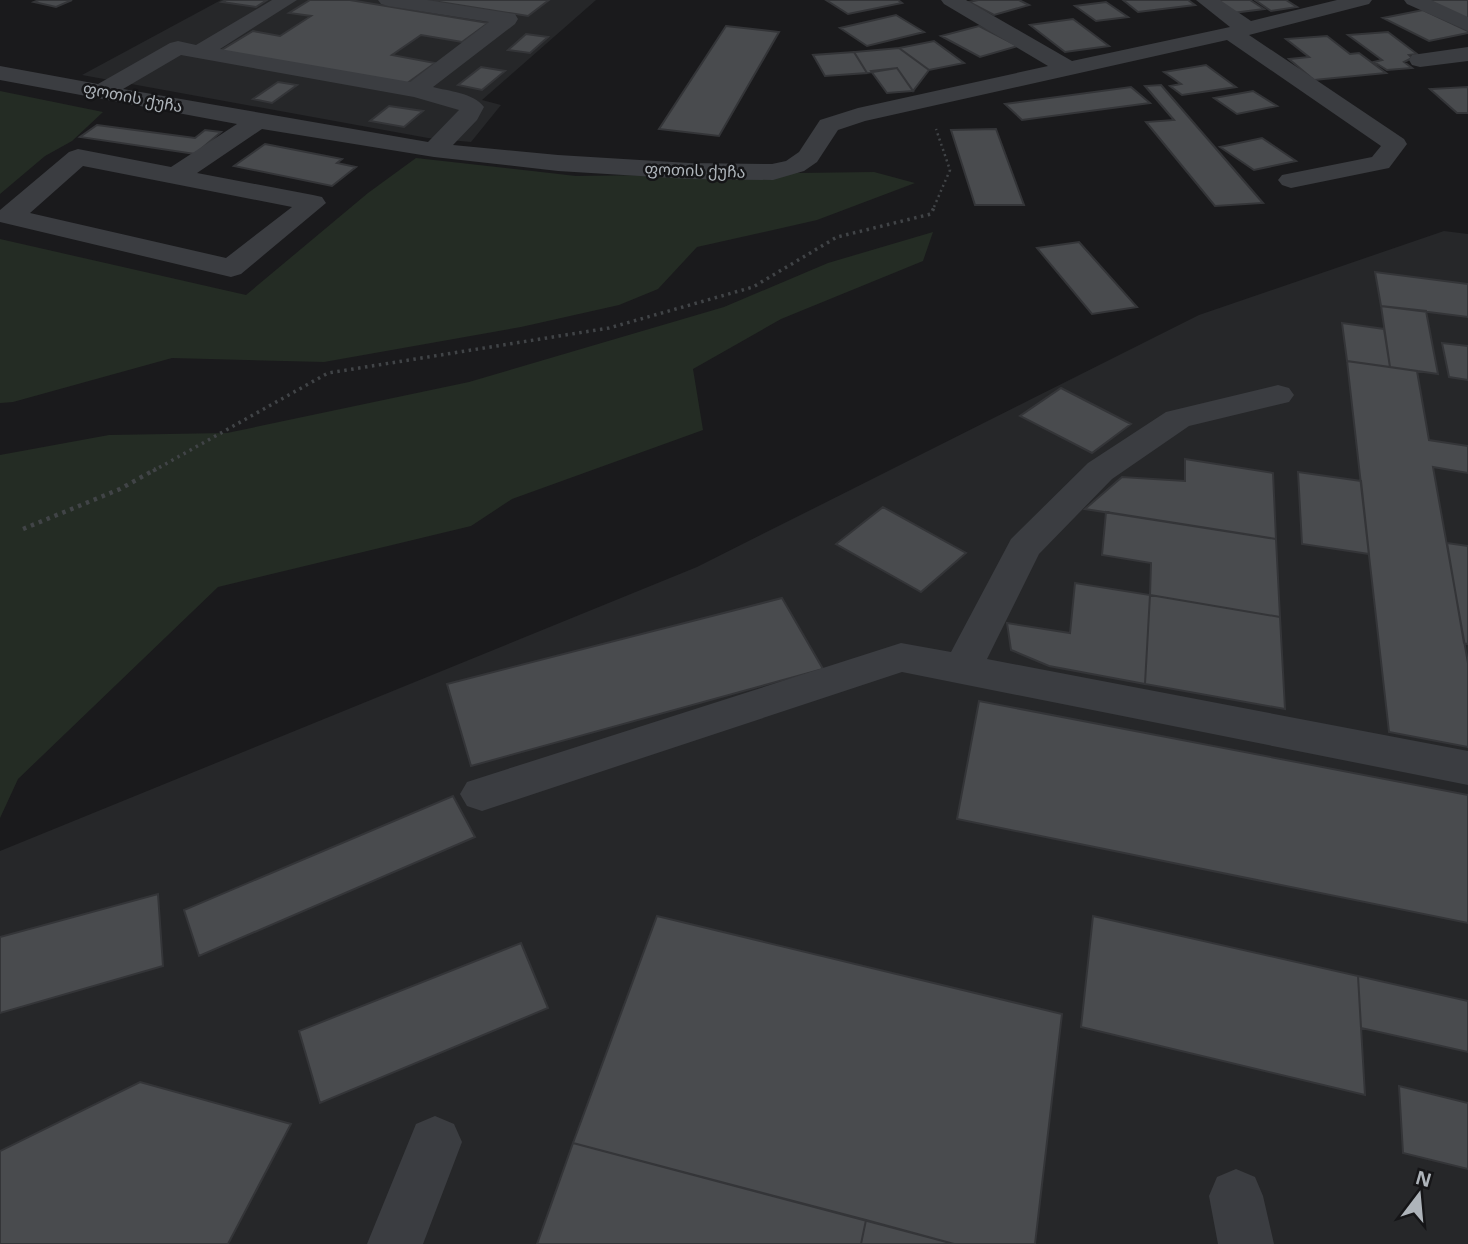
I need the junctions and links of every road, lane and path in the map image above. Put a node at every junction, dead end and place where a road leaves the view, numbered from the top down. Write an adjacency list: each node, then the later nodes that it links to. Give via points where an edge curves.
1 (287, 0): 9 (street)
2 (388, 0): 14 (street, via 508,19)
3 (951, 0): 12 (street)
4 (1206, 0): 8 (street)
5 (1362, 0): 8 (street, ფოთის ქუჩა)
6 (1414, 0): 7 (street)
7 (1468, 25)
8 (1239, 31): 12 (street, ფოთის ქუჩა); 20 (street, via 1395,144 1380,163)
9 (199, 52): 14 (street); 15 (street, via 178,48)
10 (1468, 54): 11 (street)
11 (1420, 60)
12 (1067, 68): 16 (street, ფოთის ქუჩა)
13 (0, 73): 15 (street, ფოთის ქუჩა)
14 (415, 90): 18 (street, via 472,107)
15 (103, 92): 17 (street, ფოთის ქუჩა)
16 (926, 100): 18 (street, ფოთის ქუჩა, via 829,125 808,157 773,172 571,164); 22 (path, via 950,170 931,214 837,237 753,287 609,328 328,373 120,489)
17 (258, 121): 18 (street, ფოთის ქუჩა); 19 (street)
18 (434, 150)
19 (175, 176): 19 (street, via 313,203 231,268 10,216 78,157)
20 (1291, 180)
21 (1278, 395): 23 (street, via 1178,419 1100,471 1024,548)
22 (23, 529)
23 (962, 669): 24 (street); 25 (street, via 901,657)
24 (1468, 768)
25 (482, 794)
26 (435, 1142): 27 (street)
27 (395, 1244)

